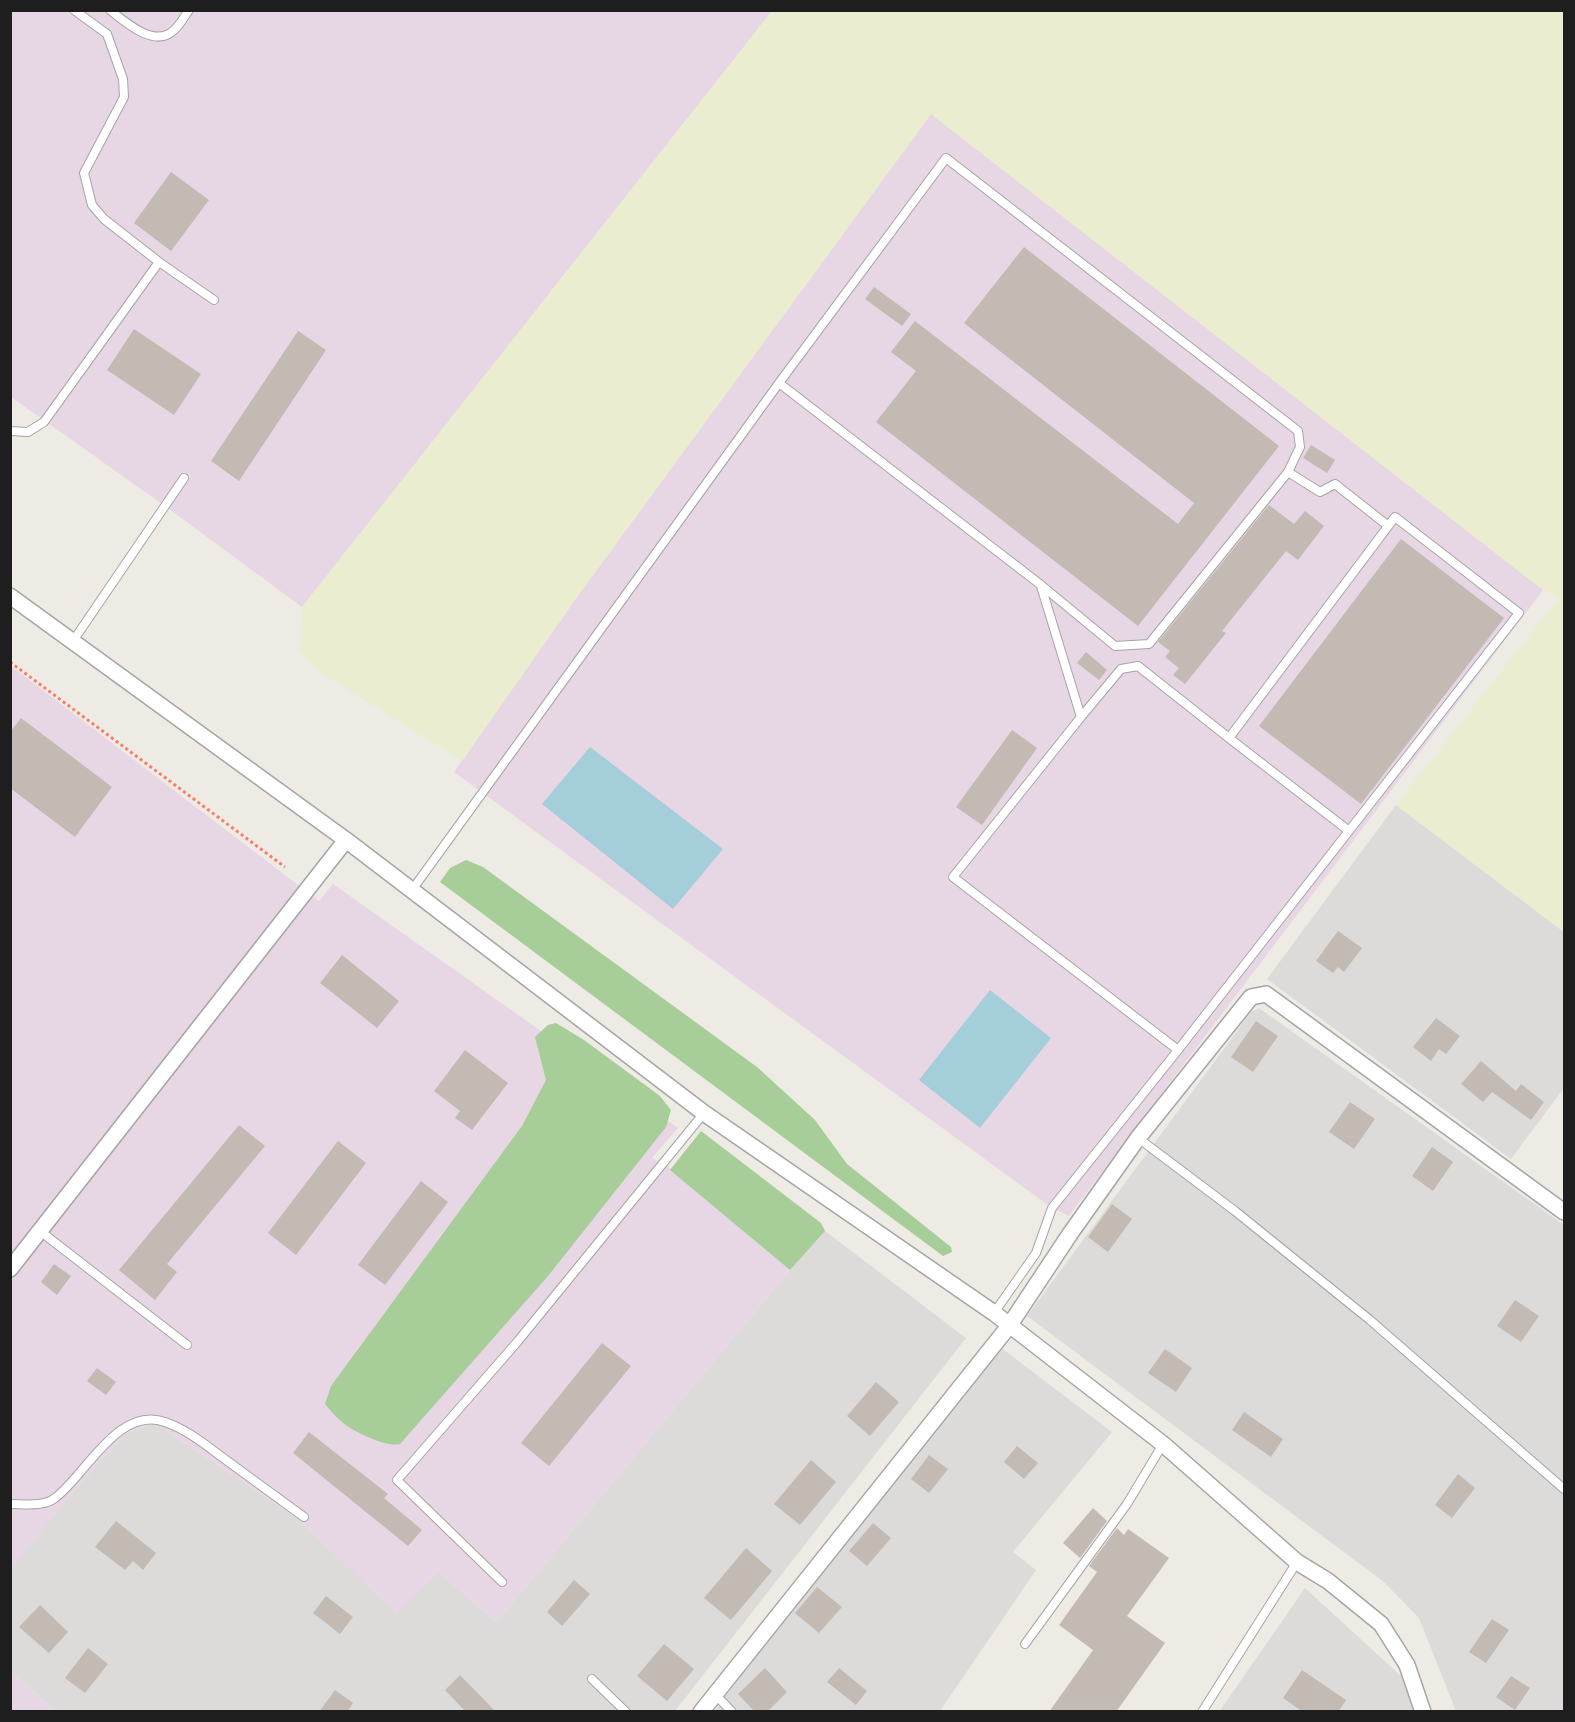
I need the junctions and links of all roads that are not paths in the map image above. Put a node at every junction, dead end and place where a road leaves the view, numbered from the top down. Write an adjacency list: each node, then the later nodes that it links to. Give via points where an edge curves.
1 (74, 10): 4 (lane, via 107,34 123,79 124,97 84,173 92,205)
2 (110, 10): 3 (lane, via 153,37 173,32)
3 (189, 10)
4 (159, 262): 5 (lane); 7 (lane, via 44,422 28,432)
5 (214, 300)
6 (779, 383): 8 (lane, via 946,158 1298,431 1300,447); 11 (lane); 18 (lane)
7 (10, 431)
8 (1288, 472): 10 (lane, via 1320,492 1335,484); 11 (lane, via 1149,644 1115,646)
9 (184, 478): 13 (lane)
10 (1387, 525): 15 (lane); 16 (lane, via 1395,517 1519,613)
11 (1041, 585): 14 (lane)
12 (10, 596): 13 (street)
13 (73, 641): 17 (street)
14 (1081, 717): 15 (lane, via 1121,669 1138,666); 19 (lane, via 953,877)
15 (1229, 738): 16 (lane)
16 (1348, 831): 19 (lane)
17 (346, 840): 18 (street); 23 (street)
18 (412, 890): 20 (street)
19 (1178, 1050): 25 (lane, via 1052,1208 1036,1252)
20 (704, 1113): 25 (street); 33 (lane, via 518,1341 397,1480)
21 (1138, 1138): 22 (street, via 1251,997 1266,994); 26 (street); 29 (lane, via 1370,1320)
22 (1564, 1212)
23 (40, 1231): 24 (street); 27 (lane)
24 (10, 1269)
25 (994, 1313): 26 (street)
26 (1009, 1326): 28 (street); 36 (street)
27 (187, 1345)
28 (1162, 1444): 32 (street); 34 (lane, via 1127,1504)
29 (1564, 1489)
30 (10, 1504): 31 (lane, via 39,1504 54,1499 115,1434 129,1425 163,1420 187,1431)
31 (304, 1517)
32 (1297, 1562): 40 (lane); 41 (street, via 1328,1581 1381,1624 1407,1665)
33 (502, 1582)
34 (1025, 1644)
35 (592, 1679): 37 (lane)
36 (715, 1694): 38 (street); 39 (lane)
37 (626, 1712)
38 (701, 1712)
39 (732, 1712)
40 (1202, 1712)
41 (1423, 1712)

